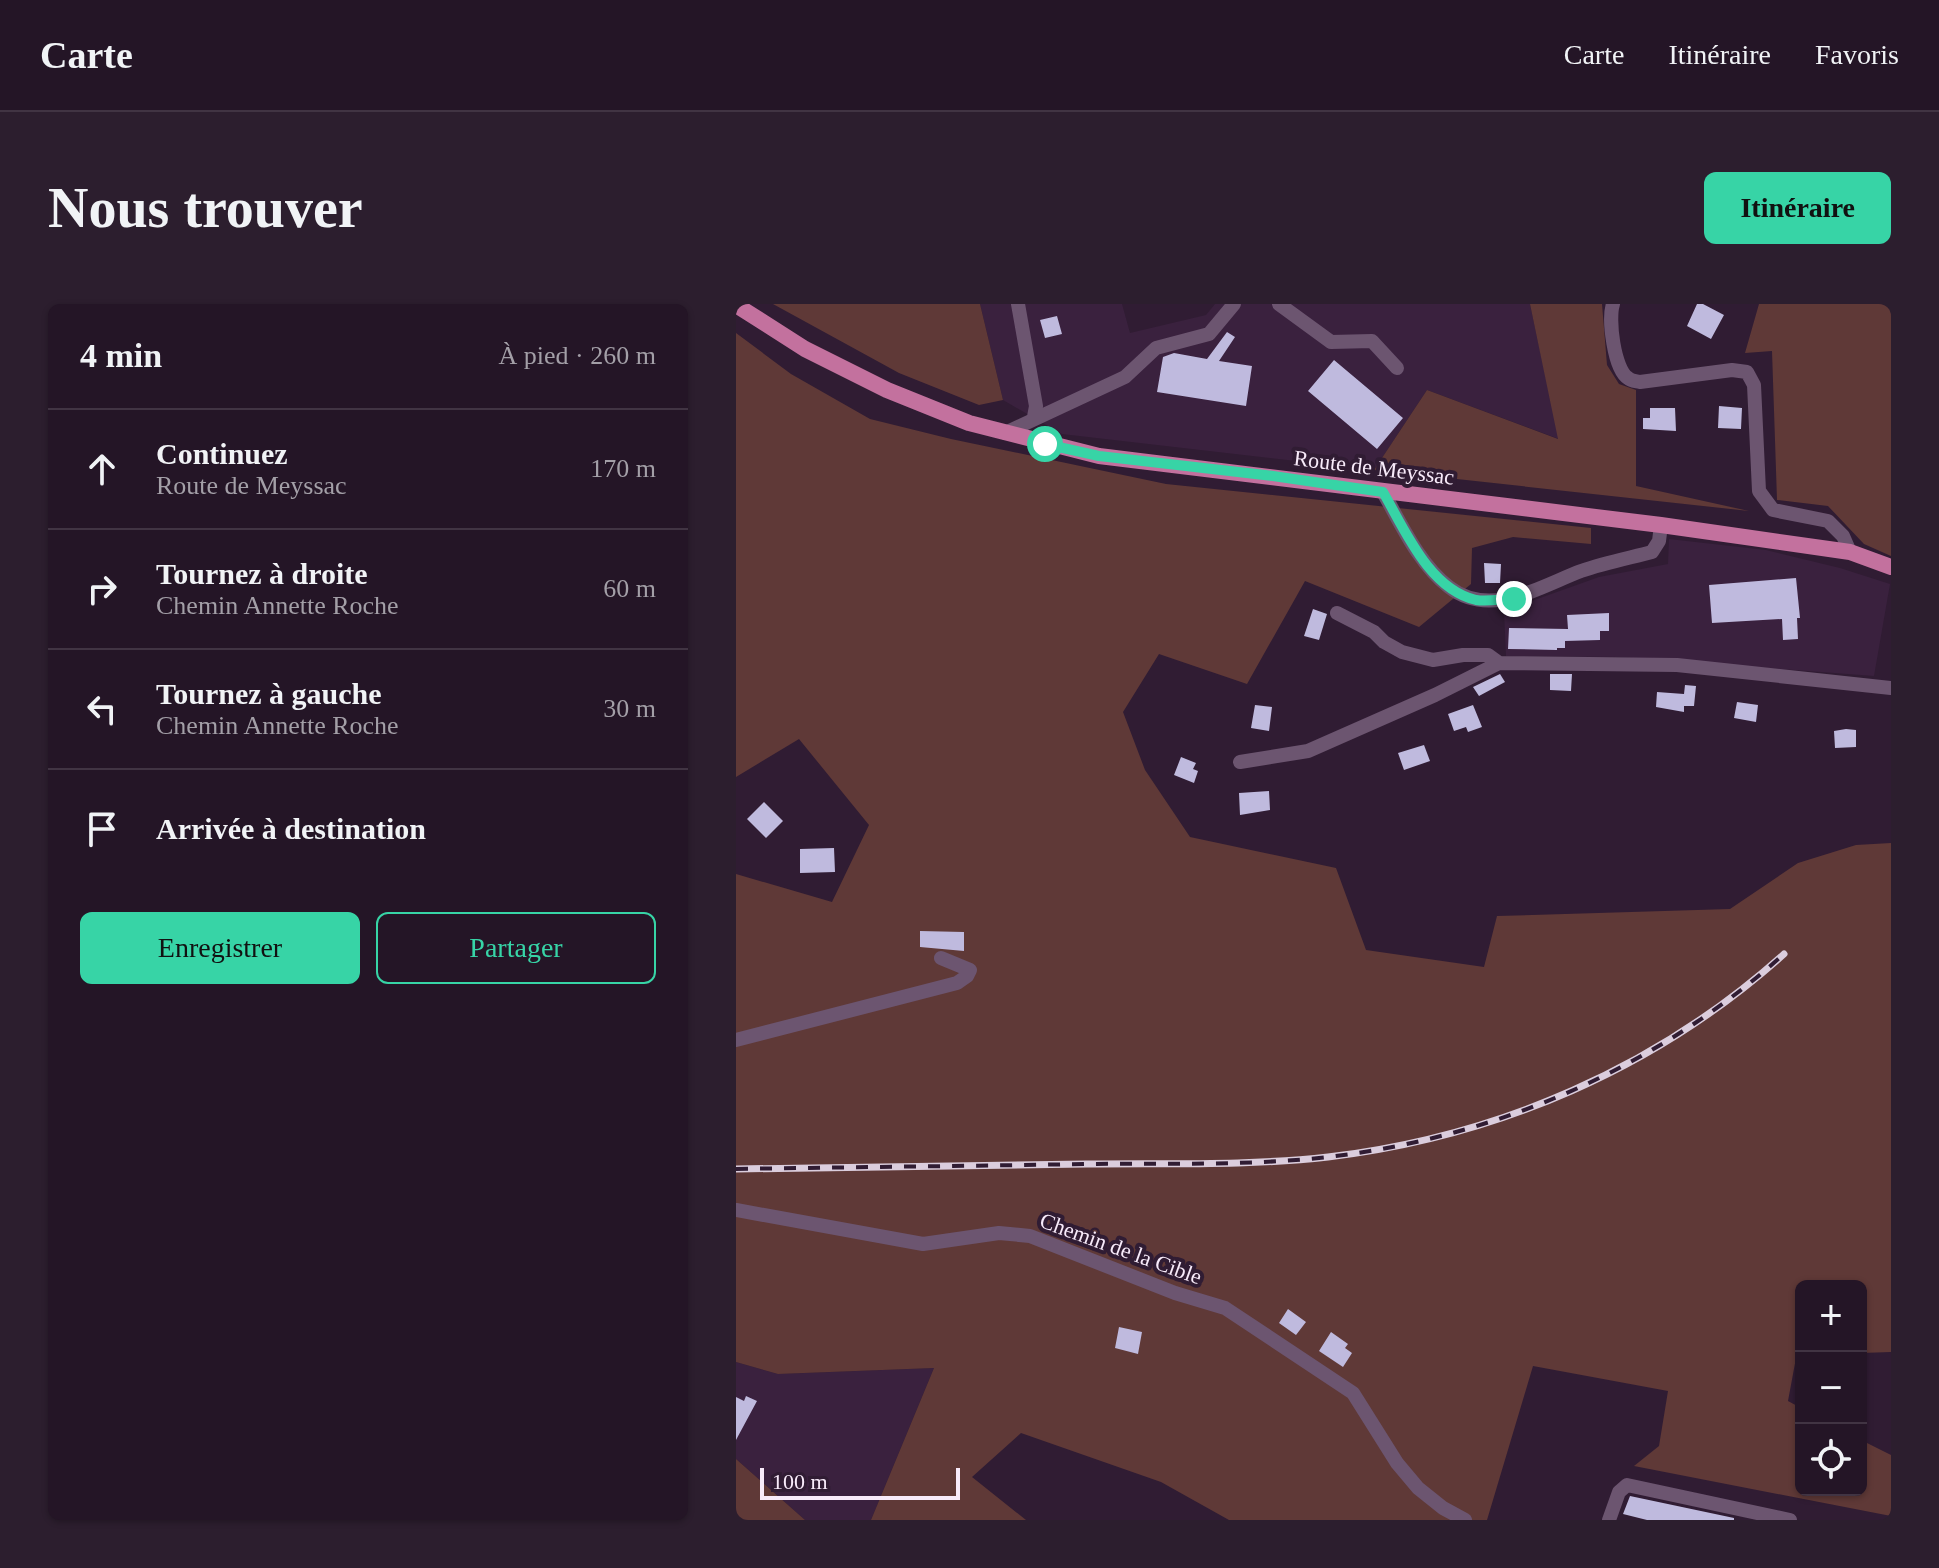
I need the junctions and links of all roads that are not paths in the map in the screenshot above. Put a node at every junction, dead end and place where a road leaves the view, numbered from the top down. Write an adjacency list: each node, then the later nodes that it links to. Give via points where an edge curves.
1 (1018, 304): 7 (street)
2 (1234, 304): 7 (street, via 1209,334 1156,348 1125,377)
3 (1279, 304): 6 (street, via 1331,342 1372,341)
4 (1613, 304): 11 (street, via 1617,365 1627,378 1640,382 1747,372 1754,385 1759,491 1773,510 1828,521)
5 (736, 305): 8 (main road, Route de Meyssac, via 805,349 887,390)
6 (1397, 368)
7 (1034, 417): 8 (street)
8 (1005, 433): 9 (main road, Route de Meyssac, via 1099,456)
9 (1383, 492): 10 (main road, Route de Meyssac); 10 (street, via 1427,565 1450,589 1477,600 1514,599 1584,570 1652,552)
10 (1661, 525): 11 (main road, Route de Meyssac)
11 (1850, 552): 12 (main road, Route de Meyssac)
12 (1891, 567)
13 (1337, 613): 14 (street, via 1402,652 1433,660 1488,655)
14 (1499, 663): 15 (street, via 1677,665); 16 (street, via 1308,751)
15 (1891, 688)
16 (1240, 762)
17 (941, 958): 18 (street, via 970,970 967,976 957,983)
18 (736, 1040)
19 (736, 1210): 20 (street, Chemin de la Cible, via 923,1244 999,1233 1030,1236 1225,1308 1353,1393 1418,1488)
20 (1465, 1520)
21 (1609, 1520): 22 (street, via 1627,1485)
22 (1790, 1520)

